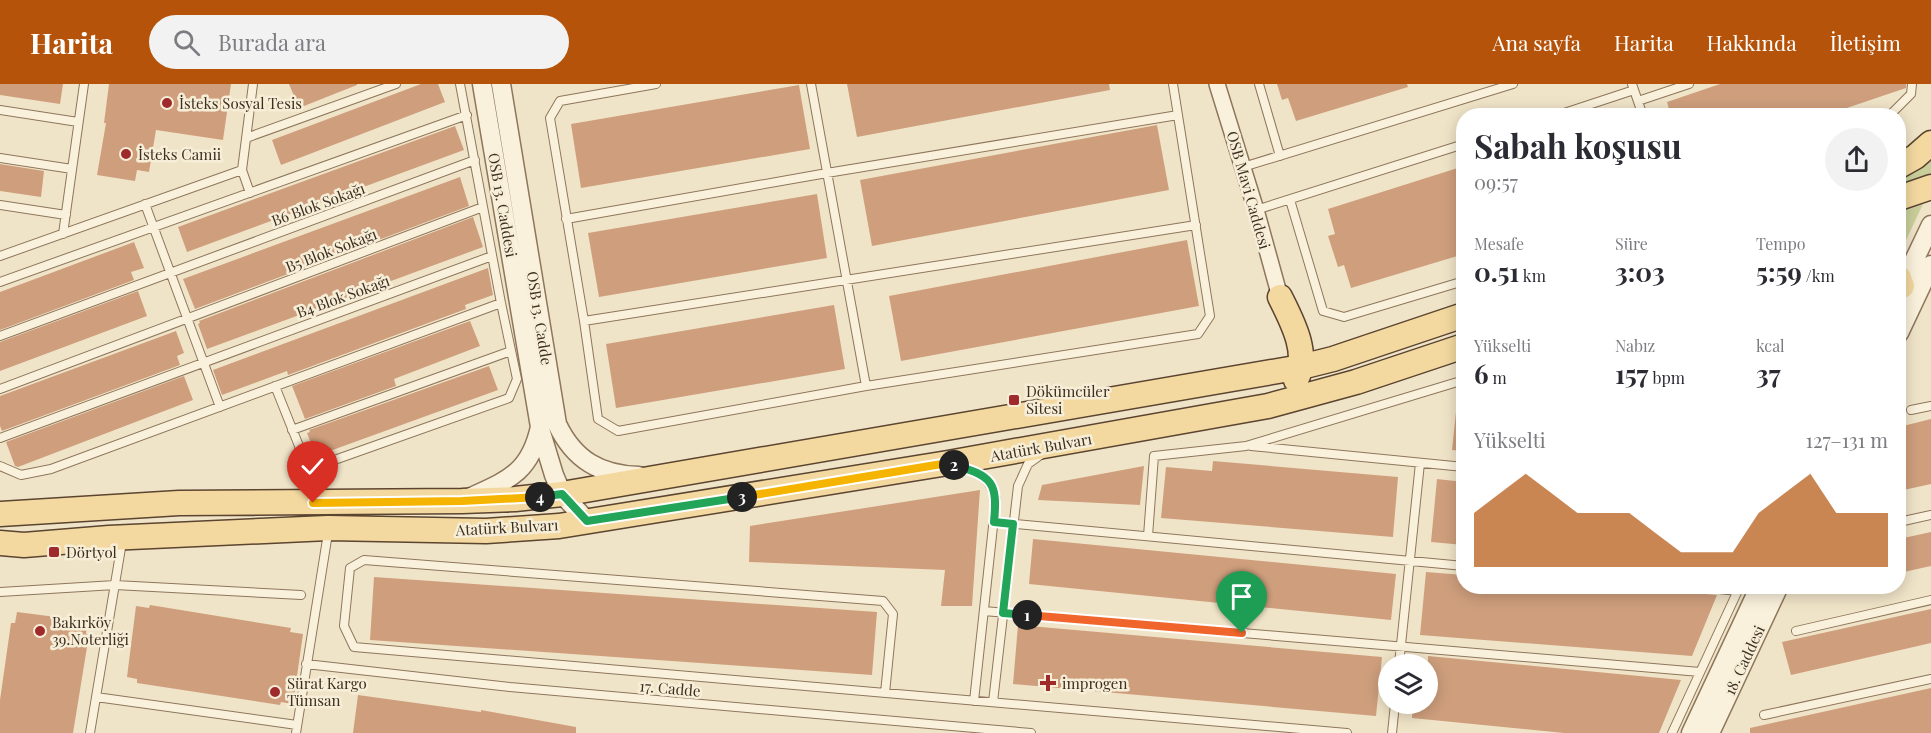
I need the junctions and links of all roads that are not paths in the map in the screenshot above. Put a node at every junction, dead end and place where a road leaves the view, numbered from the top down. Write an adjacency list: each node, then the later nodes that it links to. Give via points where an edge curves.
1 (84, 84): 23 (lane)
2 (253, 84): 24 (lane)
3 (396, 84): 24 (lane)
4 (460, 84): 21 (lane)
5 (482, 84): 77 (street, OSB 13. Caddesi)
6 (501, 84): 86 (street, OSB 13. Cadde, via 557,424 574,451 595,466 628,475)
7 (656, 84): 44 (lane, via 560,101 550,118)
8 (811, 84): 34 (lane)
9 (1173, 84): 22 (lane)
10 (1217, 84): 31 (street, OSB Mavi Caddesi)
11 (1259, 84): 27 (lane)
12 (1513, 84): 27 (lane)
13 (1689, 84): 16 (lane)
14 (1912, 84): 19 (lane, via 1911,94)
15 (1633, 87): 16 (lane); 17 (lane)
16 (1638, 101): 18 (lane)
17 (1577, 108)
18 (1640, 108)
19 (1897, 108)
20 (0, 110): 23 (lane)
21 (466, 115): 29 (lane); 36 (lane)
22 (1178, 115): 34 (lane); 45 (lane)
23 (78, 122): 32 (lane)
24 (246, 138): 33 (lane)
25 (1931, 143): 30 (main road)
26 (1456, 147): 38 (lane)
27 (1280, 156): 31 (lane)
28 (0, 158): 32 (lane)
29 (475, 160): 41 (lane); 52 (lane, B6 Blok Sokağı)
30 (1906, 162)
31 (1243, 167): 42 (street, OSB Mavi Caddesi)
32 (72, 168): 43 (lane)
33 (242, 170): 36 (lane); 39 (lane)
34 (826, 173): 44 (lane); 54 (lane)
35 (1931, 187): 37 (main road)
36 (250, 193): 47 (lane)
37 (1906, 196)
38 (1290, 200): 42 (lane); 56 (lane, via 1323,311 1344,317)
39 (145, 204): 47 (lane); 48 (lane)
40 (0, 205): 43 (lane)
41 (483, 207): 50 (lane); 59 (lane, B5 Blok Sokağı)
42 (1256, 210): 57 (street, OSB Mavi Caddesi)
43 (66, 214): 48 (lane)
44 (566, 219): 62 (lane)
45 (1196, 225): 54 (lane); 71 (lane, via 1210,316 1198,334)
46 (1931, 225): 53 (street)
47 (154, 227): 52 (lane); 55 (lane)
48 (63, 234): 49 (lane)
49 (0, 256)
50 (492, 256): 58 (lane); 66 (lane, B4 Blok Sokağı)
51 (1931, 265): 61 (street)
52 (171, 273): 59 (lane); 63 (lane, B6 Blok Sokağı)
53 (1906, 273)
54 (846, 280): 62 (lane); 71 (lane)
55 (0, 282)
56 (1456, 283)
57 (1280, 297): 67 (main road, via 1292,320); 68 (main road, via 1284,349)
58 (501, 303): 65 (lane); 70 (lane)
59 (187, 318): 66 (lane); 72 (lane, B5 Blok Sokağı)
60 (1456, 318): 67 (main road, Atatürk Bulvarı)
61 (1906, 318)
62 (584, 321): 71 (lane, via 598,419 618,431)
63 (0, 336)
64 (1456, 349): 73 (main road, Atatürk Bulvarı)
65 (512, 351): 78 (lane); 78 (lane, via 517,380 509,398 499,402 326,463 305,461)
66 (204, 362): 75 (lane); 79 (lane, B4 Blok Sokağı)
67 (1301, 367): 68 (main road, Atatürk Bulvarı); 73 (main road, via 1294,385)
68 (1266, 374): 86 (main road, Atatürk Bulvarı)
69 (1456, 382): 81 (lane)
70 (275, 386): 75 (lane); 78 (lane)
71 (866, 386)
72 (0, 389)
73 (1268, 406): 80 (main road, Atatürk Bulvarı)
74 (1931, 406): 76 (lane)
75 (220, 407): 84 (lane, via 51,469 21,475)
76 (1911, 410)
77 (540, 427): 87 (street); 88 (street, OSB 13. Caddesi, via 529,459 516,472)
78 (292, 430)
79 (0, 438)
80 (1056, 444): 82 (main road, Atatürk Bulvarı); 94 (lane, via 1028,464 1018,486)
81 (1246, 446): 83 (lane); 96 (lane, via 1154,456)
82 (948, 463): 92 (main road, Atatürk Bulvarı); 93 (lane, via 976,471 991,483 996,499)
83 (1420, 463): 85 (lane); 99 (lane)
84 (0, 466)
85 (1456, 466)
86 (665, 476): 87 (main road, Atatürk Bulvarı)
87 (562, 494): 88 (main road, Atatürk Bulvarı); 92 (street)
88 (462, 501): 89 (main road, Atatürk Bulvarı, via 179,503)
89 (0, 514)
90 (1931, 515): 91 (lane)
91 (1906, 520)
92 (587, 521): 95 (main road, Atatürk Bulvarı, via 486,531)
93 (994, 522): 94 (lane); 108 (lane)
94 (1013, 524): 96 (lane); 109 (lane)
95 (328, 528): 97 (main road, Atatürk Bulvarı); 113 (lane)
96 (1148, 536): 99 (lane)
97 (122, 538): 98 (main road, Atatürk Bulvarı); 101 (lane)
98 (0, 543)
99 (1410, 561): 100 (lane); 111 (lane)
100 (1456, 565)
101 (115, 585): 102 (lane); 106 (lane); 117 (lane)
102 (0, 592)
103 (1737, 594): 114 (lane)
104 (1756, 594): 129 (street)
105 (1775, 594): 130 (street, 18. Caddesi)
106 (301, 595)
107 (1931, 600): 110 (lane)
108 (984, 611): 109 (lane); 118 (lane)
109 (1003, 613): 111 (lane); 119 (lane)
110 (1796, 631)
111 (1401, 646): 112 (lane); 114 (lane)
112 (1400, 654)
113 (306, 664): 122 (lane); 123 (lane, 17. Cadde)
114 (1700, 672): 128 (lane)
115 (1931, 679): 121 (lane)
116 (885, 693): 116 (lane, via 893,614 883,601 364,560 350,568 344,626 354,647); 118 (lane)
117 (96, 697): 122 (lane); 124 (lane)
118 (974, 701): 119 (lane)
119 (993, 702): 126 (lane)
120 (1394, 714): 127 (lane)
121 (1764, 715)
122 (297, 729)
123 (946, 730): 125 (lane, 17. Cadde)
124 (90, 733)
125 (1031, 733)
126 (1347, 733)
127 (1392, 733)
128 (1672, 733)
129 (1691, 733)
130 (1710, 733)

